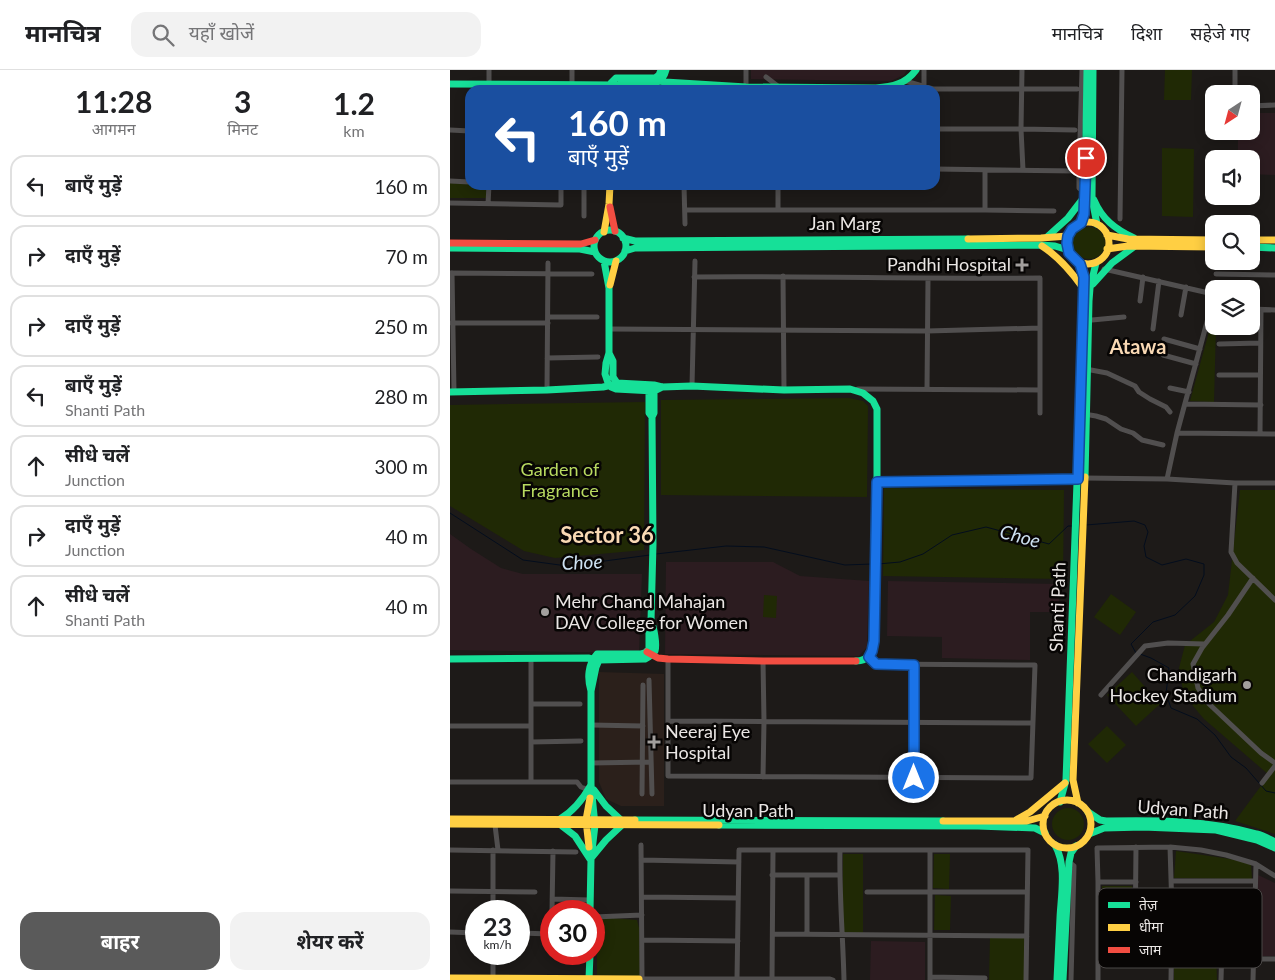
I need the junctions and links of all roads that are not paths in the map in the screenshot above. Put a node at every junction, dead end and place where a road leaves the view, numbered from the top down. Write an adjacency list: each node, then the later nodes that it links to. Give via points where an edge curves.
1 (489, 70): 20 (street)
2 (572, 70): 18 (street)
3 (661, 70): 15 (main road)
4 (666, 70): 15 (main road, via 664,77)
5 (746, 70): 25 (street)
6 (916, 70): 16 (main road)
7 (924, 70): 29 (street)
8 (1022, 70): 32 (street)
9 (1082, 70): 53 (street, via 1079,188)
10 (1087, 70): 53 (main road)
11 (1093, 70): 53 (main road)
12 (1122, 70): 62 (street)
13 (1235, 70): 30 (street)
14 (766, 77): 26 (street)
15 (659, 79): 23 (main road, via 654,83); 24 (main road)
16 (905, 81): 27 (main road); 28 (street)
17 (450, 84): 19 (main road)
18 (572, 84): 21 (main road); 22 (main road)
19 (465, 85)
20 (489, 85)
21 (568, 85)
22 (576, 85)
23 (617, 85)
24 (726, 85)
25 (746, 85)
26 (775, 85)
27 (899, 85)
28 (920, 85)
29 (924, 85)
30 (1235, 85)
31 (940, 89): 32 (street)
32 (1022, 89): 33 (street); 37 (street)
33 (1077, 89)
34 (1275, 105): 35 (street)
35 (1260, 106)
36 (940, 129): 37 (street)
37 (1022, 129): 39 (street); 43 (street)
38 (450, 130): 40 (street)
39 (1075, 130)
40 (465, 131)
41 (940, 169): 42 (street)
42 (985, 170): 43 (street); 59 (street)
43 (1023, 170): 44 (street)
44 (1076, 171)
45 (450, 181): 46 (street)
46 (465, 182)
47 (489, 190): 55 (street)
48 (561, 190): 55 (street, via 561,206)
49 (584, 190): 61 (street)
50 (610, 190): 56 (main road)
51 (684, 190): 57 (street)
52 (778, 190): 58 (street)
53 (1087, 195): 63 (main road); 65 (main road); 70 (main road, via 1061,226); 77 (main road, via 1112,224)
54 (450, 203): 55 (street)
55 (488, 204)
56 (609, 204): 66 (main road); 67 (main road)
57 (685, 210): 58 (street); 64 (street)
58 (778, 210): 59 (street)
59 (985, 210): 60 (street)
60 (1054, 212)
61 (584, 216)
62 (1120, 219)
63 (1081, 223): 65 (main road); 69 (main road)
64 (685, 224)
65 (1096, 224): 68 (main road)
66 (615, 231): 67 (main road); 71 (main road)
67 (604, 232): 72 (main road)
68 (1107, 235): 77 (main road); 83 (main road)
69 (1068, 236): 70 (main road, Jan Marg); 84 (main road)
70 (1047, 237): 71 (main road, Jan Marg, via 635,241)
71 (623, 238): 85 (main road)
72 (595, 240): 76 (main road, via 581,244); 86 (main road)
73 (1205, 240): 77 (main road)
74 (1260, 240): 75 (main road)
75 (1275, 240)
76 (450, 243)
77 (1137, 243): 79 (main road); 83 (main road); 93 (main road)
78 (1040, 245): 84 (main road, Jan Marg); 85 (main road, Jan Marg, via 635,248); 106 (main road, via 1055,254)
79 (1205, 247)
80 (1260, 247): 82 (main road)
81 (450, 248): 86 (main road, via 580,249)
82 (1275, 248)
83 (1107, 249): 90 (main road)
84 (1068, 250): 92 (main road)
85 (625, 251): 88 (main road)
86 (595, 252): 87 (main road)
87 (604, 261): 88 (main road); 105 (main road)
88 (616, 261): 105 (main road)
89 (694, 261): 99 (street)
90 (1096, 263): 92 (main road); 106 (main road, Shanti Path)
91 (548, 264): 95 (street)
92 (1080, 264): 106 (main road, Shanti Path)
93 (1104, 269): 101 (street); 106 (main road)
94 (451, 273): 95 (street); 116 (street)
95 (548, 274): 96 (street); 114 (street)
96 (592, 274)
97 (1216, 274): 98 (street)
98 (1275, 275)
99 (694, 276): 100 (street); 119 (street)
100 (783, 276): 102 (street); 121 (street)
101 (1142, 277): 103 (street); 108 (street)
102 (928, 279): 117 (street, via 1040,278); 122 (street)
103 (1159, 281): 104 (street); 120 (street)
104 (1186, 287): 107 (street); 111 (street)
105 (609, 288): 118 (main road)
106 (1087, 289): 158 (main road, Shanti Path)
107 (1205, 292)
108 (1140, 301)
109 (1260, 310): 110 (street)
110 (1275, 310)
111 (1181, 315)
112 (597, 317): 114 (street)
113 (1124, 317): 115 (street)
114 (548, 320): 116 (street); 132 (street)
115 (1092, 320)
116 (451, 323): 147 (street)
117 (1040, 328): 122 (street); 146 (street)
118 (609, 329): 119 (street); 129 (main road)
119 (692, 329): 121 (street); 139 (street)
120 (1153, 329)
121 (784, 330): 122 (street); 145 (street)
122 (927, 331): 143 (street)
123 (1205, 332): 128 (street)
124 (1260, 335): 126 (street)
125 (1164, 339): 128 (street)
126 (1260, 343): 127 (street); 136 (street)
127 (1219, 344)
128 (1200, 349): 133 (street)
129 (609, 353): 137 (main road); 138 (main road, via 606,380)
130 (1163, 354): 133 (street)
131 (598, 357): 132 (street)
132 (547, 358): 144 (street)
133 (1196, 364): 148 (street)
134 (1091, 370): 151 (street, via 1107,373 1135,386)
135 (1219, 374): 136 (street)
136 (1260, 375): 150 (street)
137 (616, 382): 138 (main road); 140 (main road)
138 (609, 386): 140 (main road, via 616,390); 144 (main road)
139 (692, 386): 140 (main road); 145 (main road)
140 (654, 388): 167 (main road, via 649,413 652,418 651,621 654,652)
141 (1170, 388): 148 (street)
142 (850, 389): 143 (street); 145 (main road); 160 (main road, via 863,393 877,409)
143 (927, 389): 146 (street)
144 (547, 390): 147 (main road)
145 (784, 390)
146 (1040, 390): 152 (street)
147 (452, 392)
148 (1189, 392): 149 (street)
149 (1186, 404): 150 (street); 154 (street)
150 (1261, 405): 155 (street)
151 (1170, 412)
152 (1040, 413)
153 (1090, 414): 157 (street, via 1142,440)
154 (1177, 433): 155 (street); 159 (street)
155 (1260, 434): 156 (street)
156 (1275, 434)
157 (1163, 445)
158 (1081, 478): 159 (street); 160 (main road); 163 (main road, Shanti Path)
159 (1167, 479): 161 (street)
160 (877, 482): 168 (main road, via 874,641)
161 (1235, 483): 162 (street); 164 (street, via 1231,552 1237,563)
162 (1275, 483)
163 (1078, 547): 198 (main road, Shanti Path); 204 (main road, Shanti Path, via 1073,780)
164 (1253, 578): 165 (street); 166 (street, via 1228,616)
165 (1275, 600)
166 (1204, 644): 177 (street, via 1145,646); 193 (street, via 1193,664 1202,696)
167 (649, 654): 171 (main road); 172 (main road, via 597,654)
168 (869, 657): 173 (main road, via 862,660); 174 (street, via 876,664)
169 (532, 658): 170 (main road); 172 (main road); 178 (street)
170 (450, 659)
171 (668, 659): 173 (main road); 180 (street)
172 (595, 660): 184 (main road, via 591,691)
173 (763, 661): 181 (street)
174 (914, 665): 182 (street); 183 (street, via 1035,665)
175 (649, 680): 190 (street)
176 (643, 685): 187 (street)
177 (1101, 695)
178 (531, 704): 179 (street); 186 (street)
179 (580, 704)
180 (668, 721): 181 (street); 194 (street, via 668,776)
181 (764, 721): 182 (street); 194 (street)
182 (914, 722): 183 (street); 195 (street)
183 (1032, 723): 195 (street, via 1031,778)
184 (592, 725): 187 (street); 191 (main road)
185 (450, 726): 186 (street)
186 (531, 726): 188 (street)
187 (643, 726): 192 (street)
188 (531, 742): 189 (street); 197 (street)
189 (581, 742)
190 (650, 762): 192 (street); 202 (street)
191 (592, 763): 192 (street); 200 (main road)
192 (642, 763): 201 (street)
193 (1275, 765): 199 (street)
194 (763, 777): 195 (street)
195 (914, 778)
196 (450, 782): 197 (street)
197 (531, 782): 200 (street, via 577,782 581,787)
198 (1065, 783): 203 (main road, Shanti Path); 208 (main road)
199 (1262, 783)
200 (590, 787): 209 (main road, via 577,807); 210 (main road); 211 (main road)
201 (642, 794)
202 (652, 794)
203 (1060, 802): 204 (main road); 206 (main road, via 1051,806)
204 (1078, 803): 205 (main road)
205 (1088, 812): 215 (main road); 216 (main road, Udyan Path, via 1106,821 1212,824 1259,834)
206 (1045, 816): 208 (main road, Udyan Path); 214 (main road)
207 (450, 819): 209 (main road, Udyan Path)
208 (1015, 820): 211 (main road, Udyan Path)
209 (560, 823): 210 (main road, Udyan Path); 213 (main road, Udyan Path); 230 (main road, via 573,834)
210 (590, 823): 211 (main road, Udyan Path); 230 (main road)
211 (621, 823): 214 (main road, Udyan Path, via 978,826 1035,828); 230 (main road)
212 (450, 824): 213 (main road, Udyan Path)
213 (495, 825): 224 (street)
214 (1045, 833): 218 (main road)
215 (1089, 834): 219 (main road); 222 (main road, Udyan Path, via 1104,828 1216,830)
216 (1275, 842)
217 (641, 845): 231 (street)
218 (1055, 845): 219 (main road, via 1064,848); 287 (main road, via 1061,862 1062,881)
219 (1077, 846): 233 (main road)
220 (1170, 847): 221 (street); 234 (street, via 1201,850); 239 (street)
221 (1136, 848): 241 (street, via 1097,848); 242 (street)
222 (1275, 848)
223 (450, 850): 224 (street)
224 (495, 850): 228 (street); 247 (street)
225 (773, 850): 226 (street); 232 (street, via 739,850); 236 (street)
226 (840, 850): 227 (street); 235 (street)
227 (930, 850): 250 (street); 251 (street, via 1028,850)
228 (552, 851): 229 (street); 254 (street)
229 (576, 852)
230 (591, 859): 256 (main road)
231 (641, 860): 232 (street); 252 (street)
232 (739, 862): 253 (street)
233 (1069, 862): 288 (main road); 289 (street, via 1074,866)
234 (1256, 864): 238 (street); 240 (street)
235 (840, 874): 237 (street); 263 (street)
236 (772, 875): 237 (street); 261 (street)
237 (807, 875): 262 (street)
238 (1275, 876)
239 (1171, 880): 240 (street); 244 (street)
240 (1255, 880): 245 (street)
241 (1098, 882): 242 (street); 268 (street)
242 (1136, 882): 243 (street)
243 (1136, 888)
244 (1171, 888)
245 (1255, 888)
246 (450, 891): 247 (street)
247 (493, 892): 248 (street); 255 (street)
248 (535, 892)
249 (867, 892): 250 (street)
250 (930, 892): 251 (street); 264 (street)
251 (1027, 892): 265 (street)
252 (642, 897): 253 (street); 257 (street)
253 (738, 898): 267 (street)
254 (552, 899): 256 (street)
255 (493, 900)
256 (590, 900)
257 (642, 915): 258 (street); 266 (street)
258 (605, 916)
259 (450, 932): 260 (street)
260 (465, 933)
261 (773, 934): 262 (street); 281 (street)
262 (807, 934): 263 (street)
263 (843, 934): 264 (street); 285 (street)
264 (930, 935): 265 (street); 282 (street)
265 (1027, 936): 286 (street)
266 (642, 940): 267 (street); 277 (street)
267 (738, 941): 279 (street)
268 (1098, 948): 290 (street)
269 (1262, 959): 270 (street)
270 (1275, 959)
271 (493, 965): 274 (street)
272 (590, 965): 276 (main road)
273 (450, 978): 274 (main road)
274 (493, 978): 276 (main road)
275 (985, 978): 282 (street)
276 (589, 979): 277 (main road)
277 (640, 979): 278 (street)
278 (727, 979): 279 (street)
279 (737, 979): 280 (street)
280 (763, 979): 281 (street)
281 (772, 979): 283 (street)
282 (930, 979)
283 (818, 980): 284 (street)
284 (833, 980)
285 (844, 980)
286 (1026, 980)
287 (1057, 980)
288 (1063, 980)
289 (1071, 980)
290 (1098, 980)

